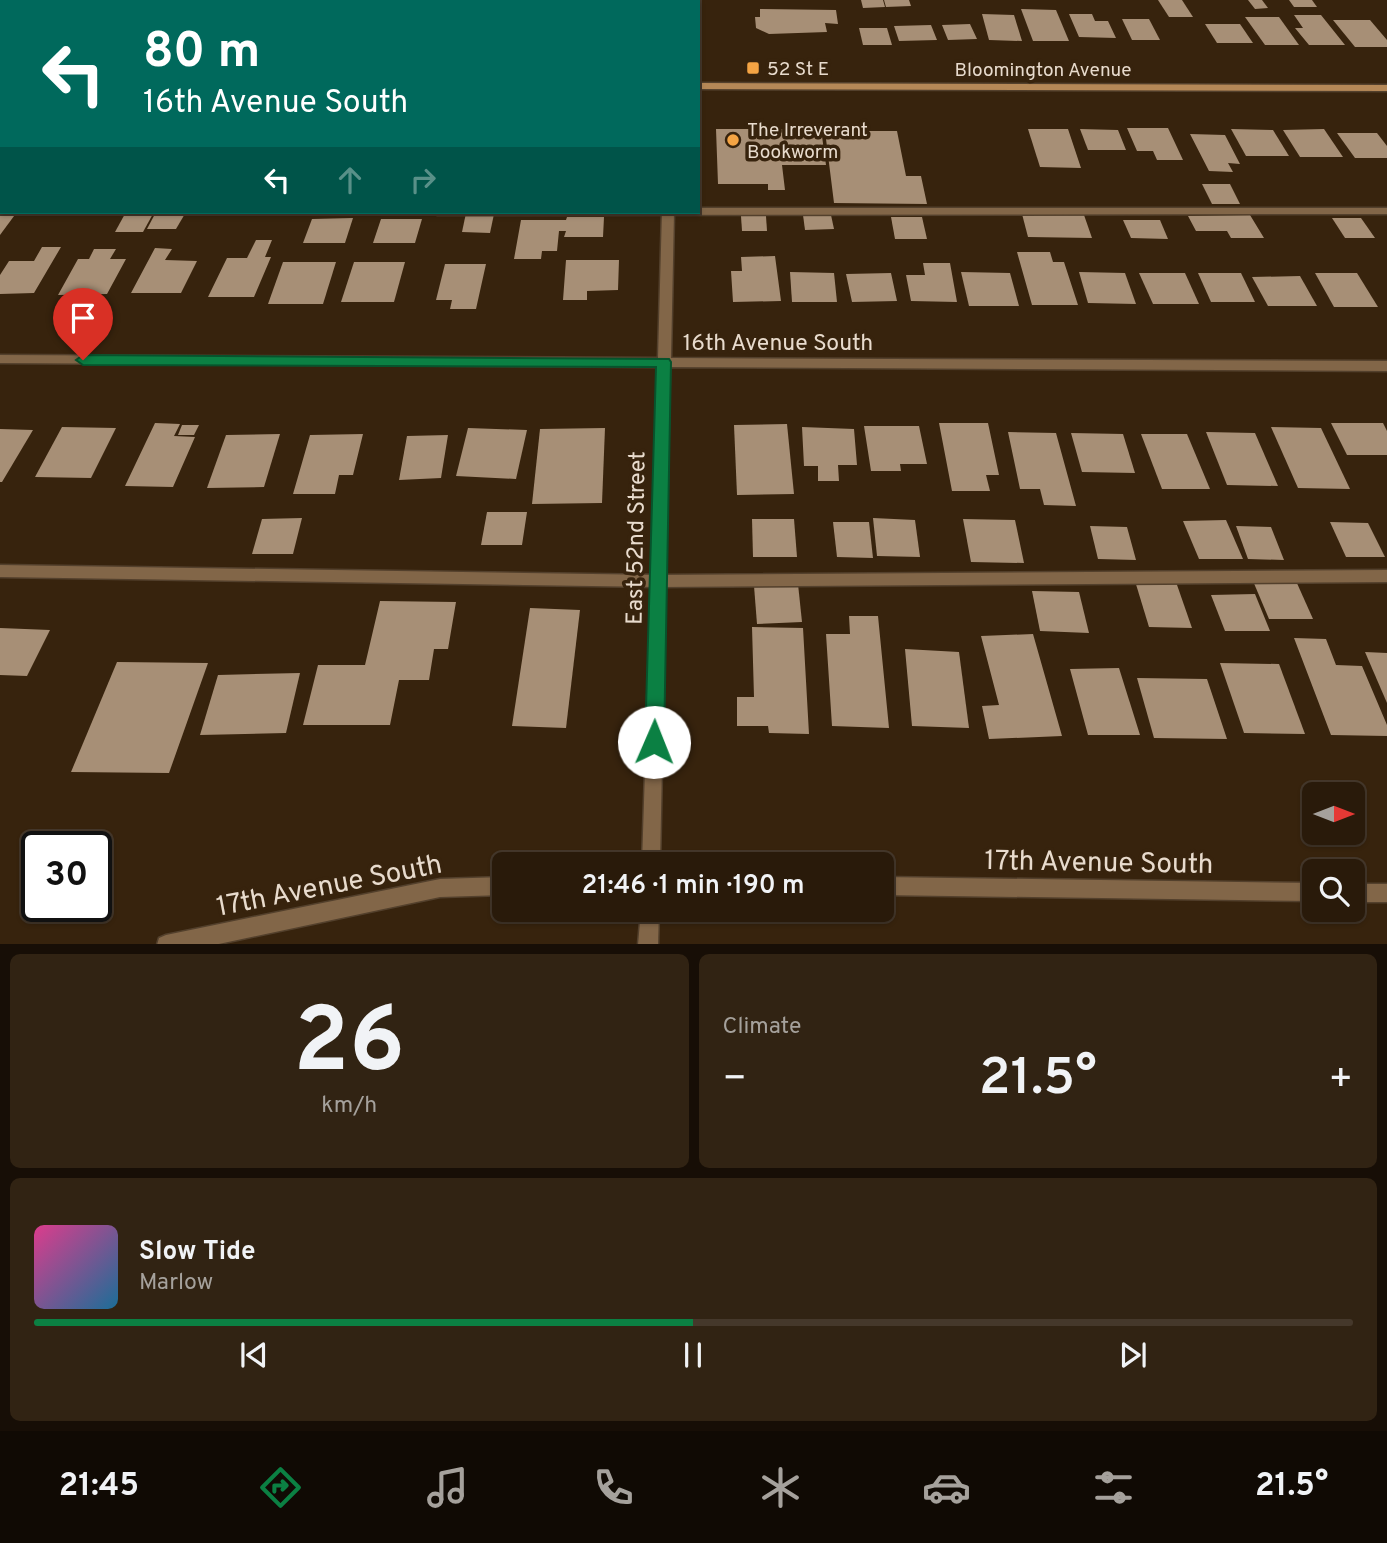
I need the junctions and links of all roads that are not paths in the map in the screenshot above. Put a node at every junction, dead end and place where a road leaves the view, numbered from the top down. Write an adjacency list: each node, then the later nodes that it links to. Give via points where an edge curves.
1 (700, 86): 2 (street, Bloomington Avenue)
2 (1387, 88)
3 (1387, 211): 4 (street)
4 (700, 212)
5 (668, 214): 7 (street, East 52nd Street)
6 (0, 359): 7 (street, 16th Avenue South)
7 (663, 362): 8 (street, 16th Avenue South); 11 (street, East 52nd Street)
8 (1387, 366)
9 (0, 571): 11 (street)
10 (1387, 576): 11 (street)
11 (658, 581): 12 (street, East 52nd Street)
12 (651, 852)
13 (492, 886): 19 (street, 17th Avenue South, via 440,888)
14 (894, 886): 15 (street, 17th Avenue South)
15 (1302, 892)
16 (1365, 893): 17 (street)
17 (1387, 893)
18 (649, 922): 20 (street)
19 (166, 944)
20 (648, 944)

